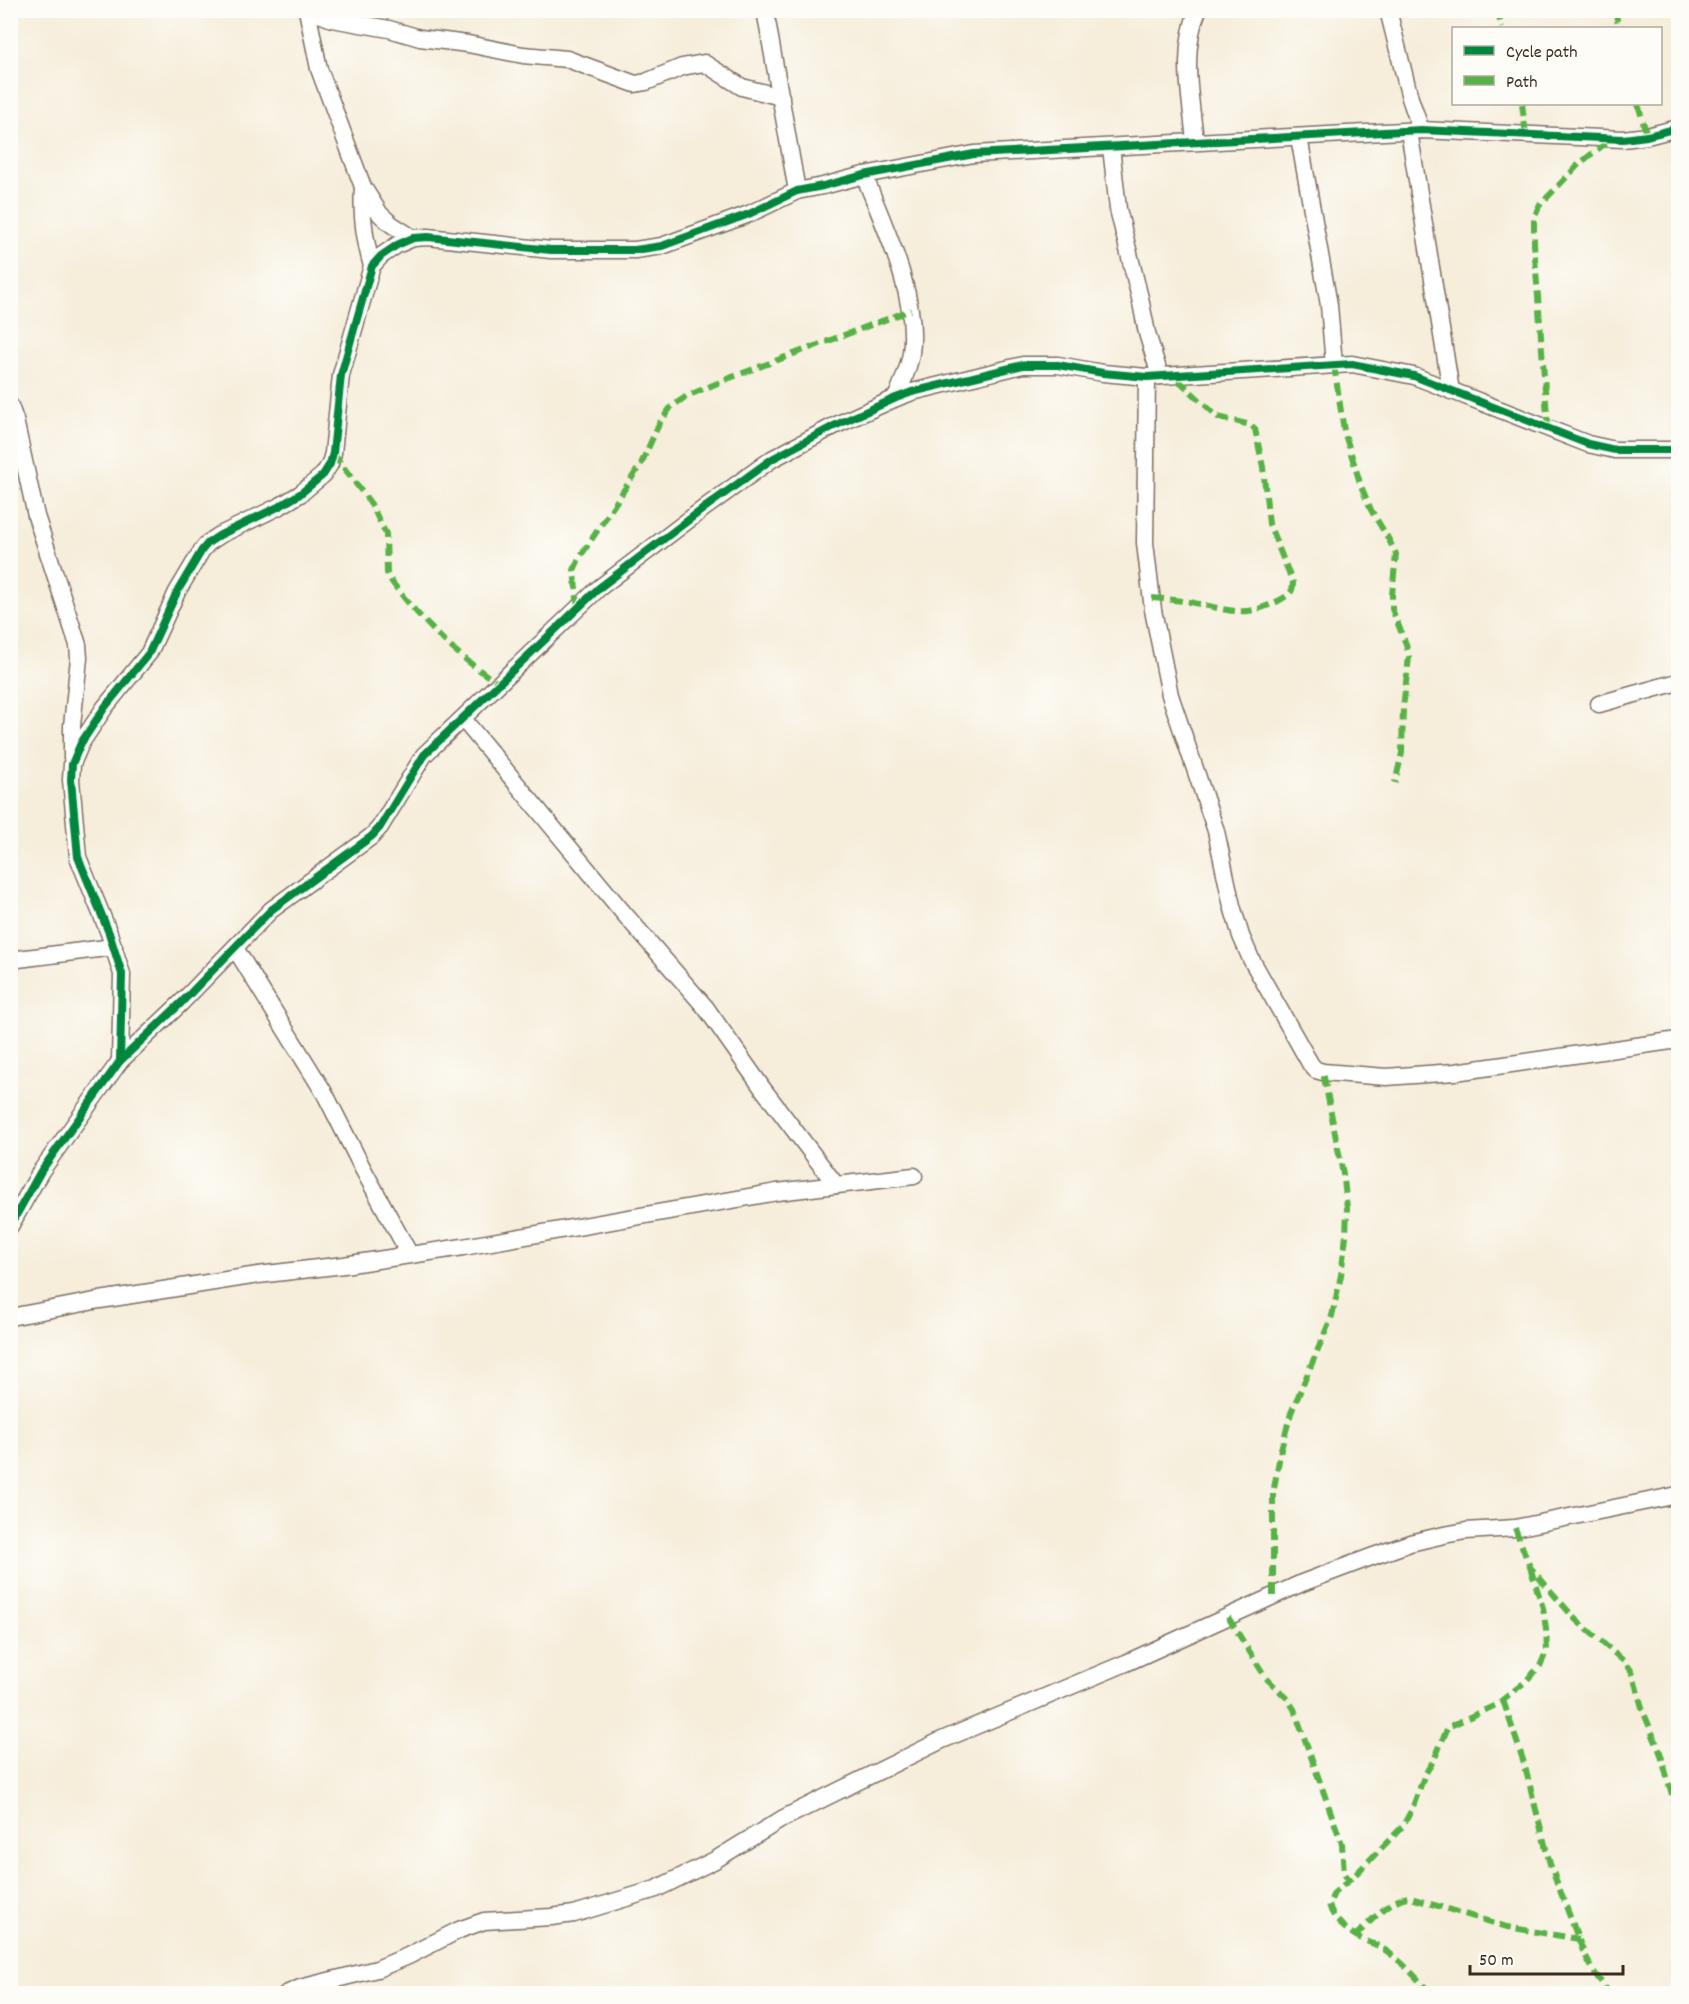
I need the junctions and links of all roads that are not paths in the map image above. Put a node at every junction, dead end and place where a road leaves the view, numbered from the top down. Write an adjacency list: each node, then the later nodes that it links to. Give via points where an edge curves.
1 (308, 10): 5 (street, via 420,38 567,59 635,84 704,63 742,87); 12 (street, via 319,69)
2 (765, 10): 5 (street)
3 (1198, 10): 9 (street, via 1187,51)
4 (1388, 10): 7 (street)
5 (781, 97): 13 (street)
6 (1678, 128): 7 (street, via 1623,139)
7 (1415, 130): 8 (street); 18 (street)
8 (1299, 137): 9 (street); 16 (street, via 1329,305)
9 (1195, 141): 10 (street)
10 (1111, 147): 11 (street, via 974,154); 17 (street, via 1118,208 1140,298)
11 (864, 175): 13 (street); 19 (street, via 895,254 911,310 911,354)
12 (363, 188): 14 (street, via 380,214); 15 (street, via 364,240)
13 (797, 191): 14 (street, via 749,214 662,246 635,250 551,250)
14 (413, 238): 15 (street, via 388,250)
15 (372, 266): 25 (street, via 341,375 333,453 323,475 280,506 208,543 177,592 149,653 105,707)
16 (1334, 365): 17 (street); 18 (street, via 1398,372)
17 (1153, 377): 19 (street, via 1058,365 1023,365); 29 (street, via 1145,543 1170,695 1216,831 1241,936 1311,1065 1323,1072 1386,1077 1455,1072)
18 (1451, 391): 21 (street, via 1588,444 1615,450)
19 (896, 398): 24 (street, via 754,471 598,588)
20 (10, 406): 25 (street, via 36,516 78,645)
21 (1678, 450)
22 (1678, 682): 23 (street)
23 (1599, 704)
24 (463, 719): 27 (street, via 424,755 372,836 271,910); 32 (street, via 706,1008)
25 (72, 764): 26 (street, via 78,857)
26 (114, 947): 28 (street); 30 (street, via 122,974)
27 (235, 948): 30 (street); 34 (street, via 326,1094)
28 (10, 960)
29 (1678, 1040)
30 (120, 1061): 33 (street, via 41,1172)
31 (914, 1176): 32 (street)
32 (836, 1185): 34 (street, via 720,1201)
33 (10, 1226)
34 (410, 1255): 35 (street, via 258,1275)
35 (10, 1317)
36 (1678, 1495): 37 (street, via 1515,1528 1444,1534 1410,1543 1302,1583 942,1740 818,1801 656,1889 574,1914 484,1921 376,1969)
37 (286, 1994)

